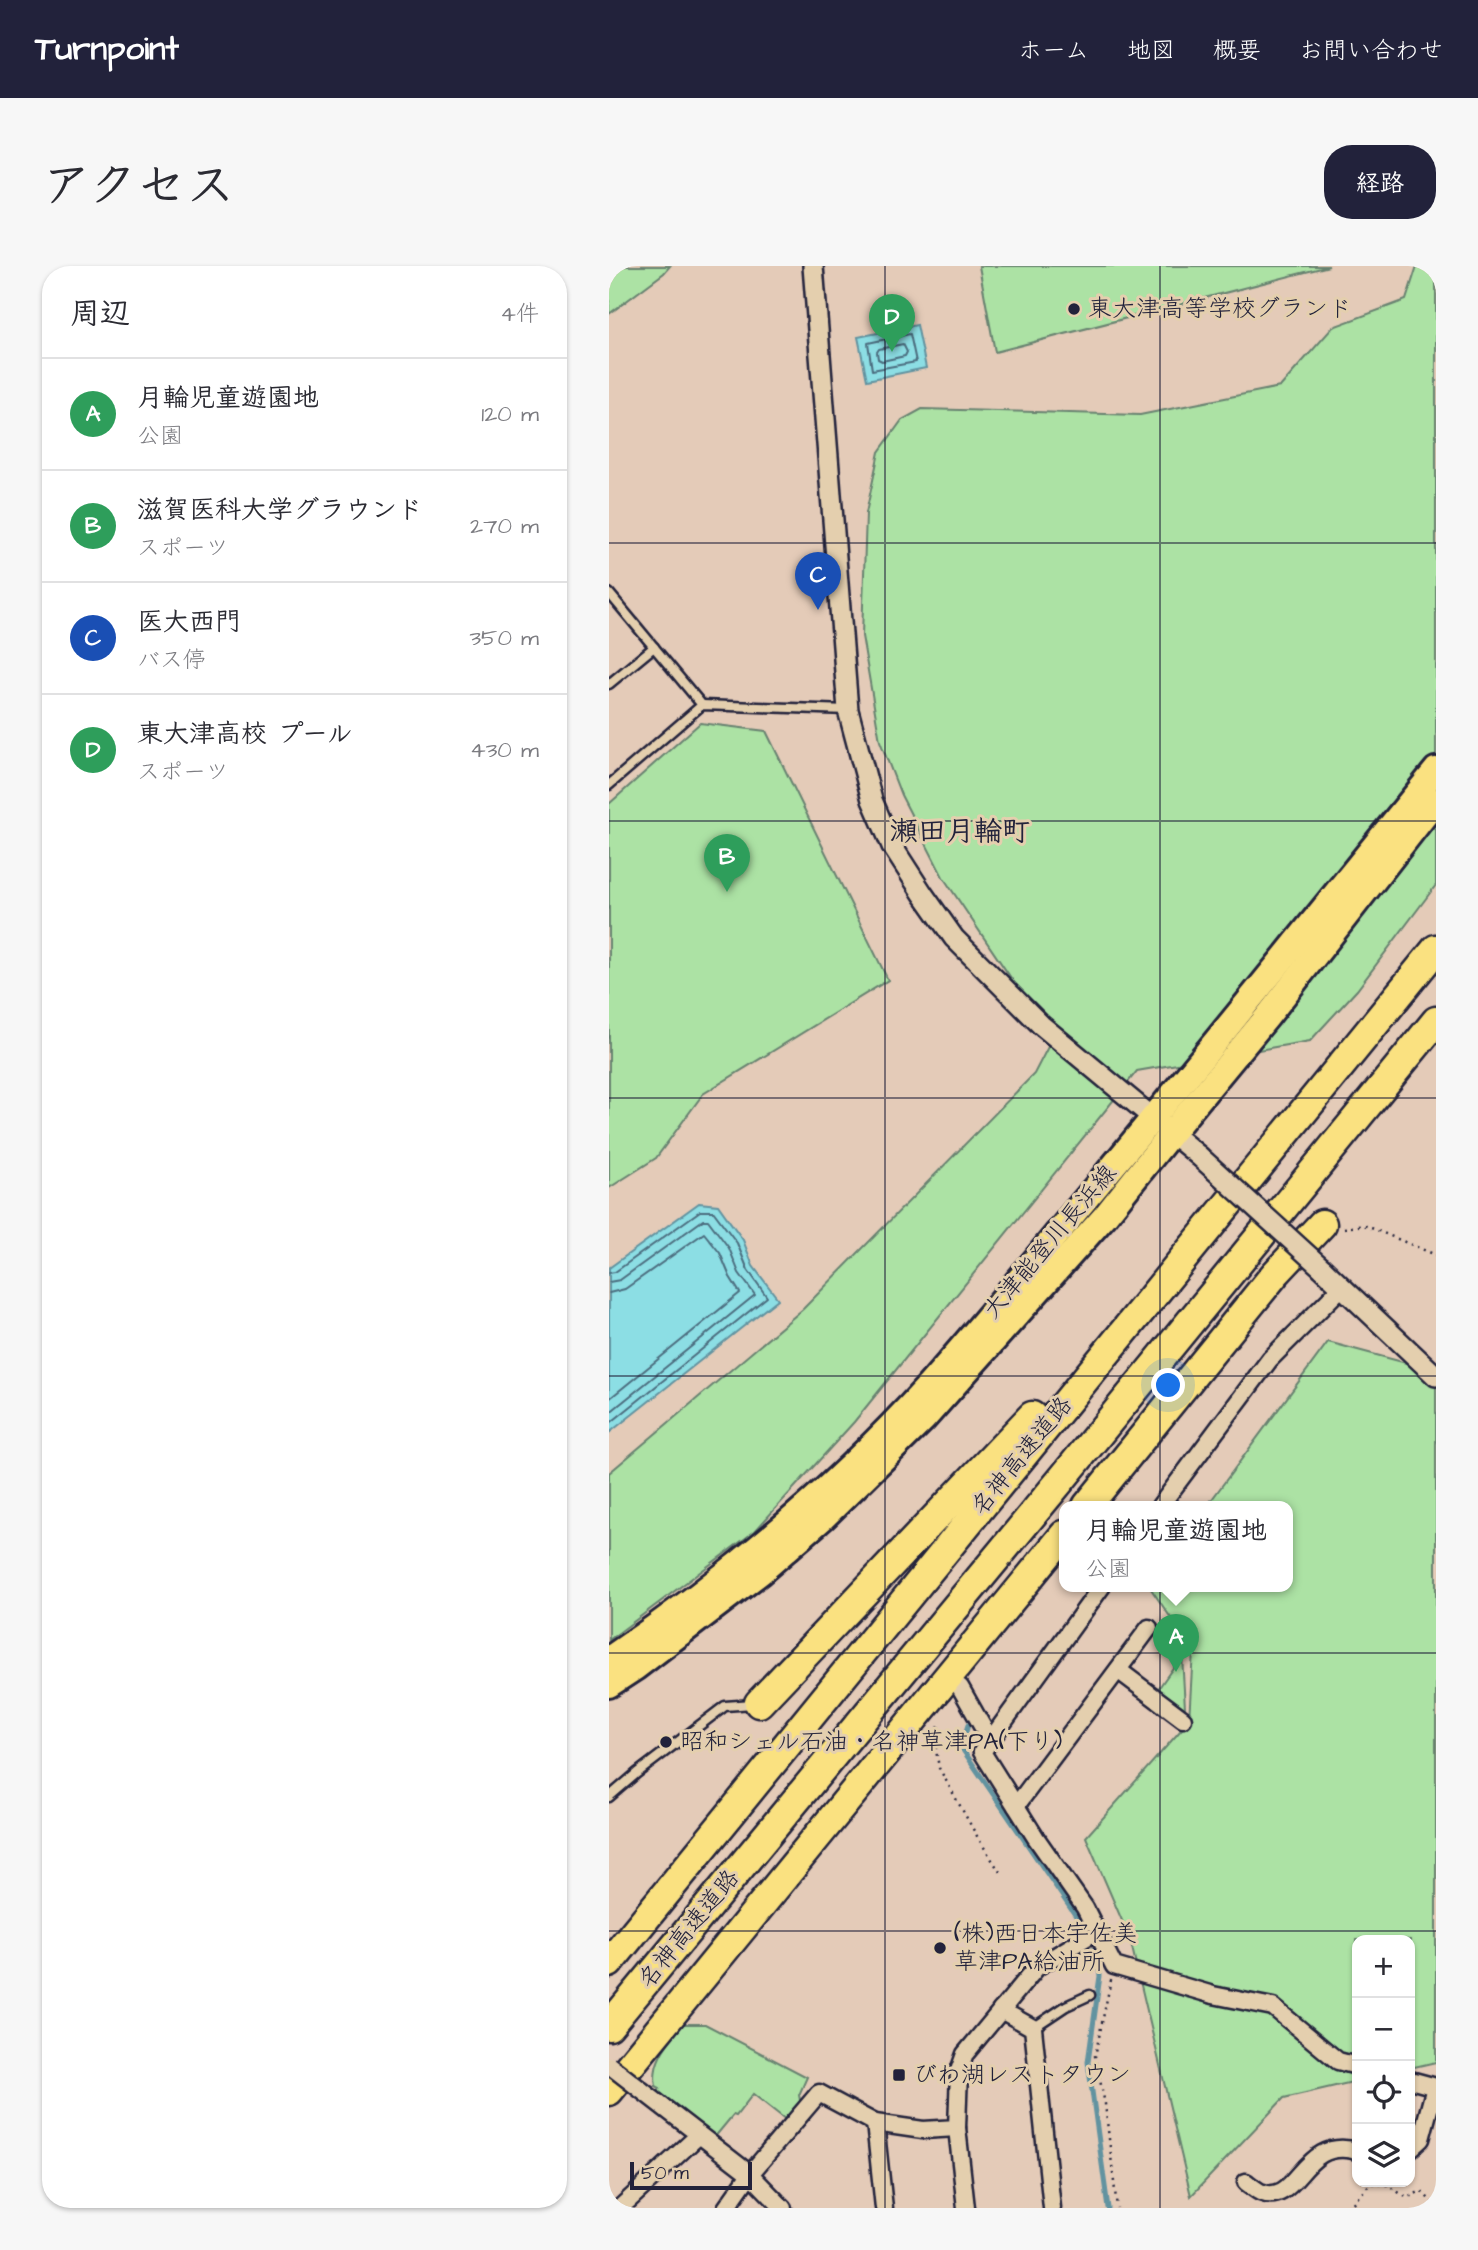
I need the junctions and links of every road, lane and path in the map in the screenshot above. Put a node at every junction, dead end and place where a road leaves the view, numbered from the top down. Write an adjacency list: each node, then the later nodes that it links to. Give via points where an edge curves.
1 (813, 266): 6 (street)
2 (609, 593): 3 (lane)
3 (654, 647): 4 (lane); 5 (lane)
4 (609, 684)
5 (702, 705): 6 (lane); 8 (lane)
6 (848, 710): 12 (street, via 872,800 892,846 954,938 1041,1025)
7 (1436, 770): 12 (main road, 大津能登川長浜線)
8 (609, 785)
9 (1436, 801): 12 (main road, 大津能登川長浜線, via 1267,1017)
10 (1436, 949): 15 (highway, 名神高速道路)
11 (1436, 1021): 37 (highway, 名神高速道路)
12 (1163, 1124): 16 (street, bridge); 23 (main road, 大津能登川長浜線, via 861,1455 755,1552); 25 (main road, 大津能登川長浜線, via 1105,1216 923,1420 761,1572)
13 (1331, 1226): 14 (path, via 1364,1225); 18 (highway, via 1275,1274)
14 (1436, 1255)
15 (1165, 1280): 27 (highway); 33 (highway, 名神高速道路)
16 (1341, 1288): 17 (street); 19 (street, via 1270,1359)
17 (1436, 1376)
18 (1091, 1501)
19 (1164, 1501)
20 (1059, 1541): 43 (highway)
21 (1098, 1592): 29 (street)
22 (1149, 1628): 24 (street)
23 (609, 1659)
24 (1118, 1670): 28 (street); 31 (street)
25 (609, 1685)
26 (960, 1687): 29 (street)
27 (759, 1703): 30 (lane, via 726,1706)
28 (1183, 1719)
29 (990, 1740): 31 (street, via 982,1752)
30 (609, 1797)
31 (1016, 1806): 32 (street)
32 (1097, 1931): 34 (street); 36 (street, via 1037,1967)
33 (609, 1963)
34 (1114, 1966): 40 (street, via 1273,2007 1338,2061); 58 (path, via 1095,2056)
35 (1090, 1995): 38 (lane)
36 (1001, 2010): 38 (street); 45 (street, via 965,2054 959,2071)
37 (609, 2026)
38 (1033, 2028): 57 (street)
39 (609, 2065): 46 (street, bridge)
40 (1352, 2065)
41 (1415, 2081): 42 (street)
42 (1435, 2087): 47 (street, via 1421,2139)
43 (609, 2091)
44 (874, 2123): 45 (street, via 923,2130); 49 (street, via 818,2094); 55 (street)
45 (957, 2128): 56 (street)
46 (699, 2134): 49 (street); 52 (street)
47 (1415, 2144)
48 (1352, 2149): 50 (street, via 1332,2148 1316,2157 1279,2194 1262,2193)
49 (750, 2174): 53 (street); 54 (street)
50 (1246, 2182)
51 (1436, 2207): 59 (path, via 1421,2191 1407,2198 1388,2185 1371,2183)
52 (620, 2208)
53 (726, 2208)
54 (783, 2208)
55 (884, 2208)
56 (967, 2208)
57 (1052, 2208)
58 (1117, 2208)
59 (1347, 2208)

